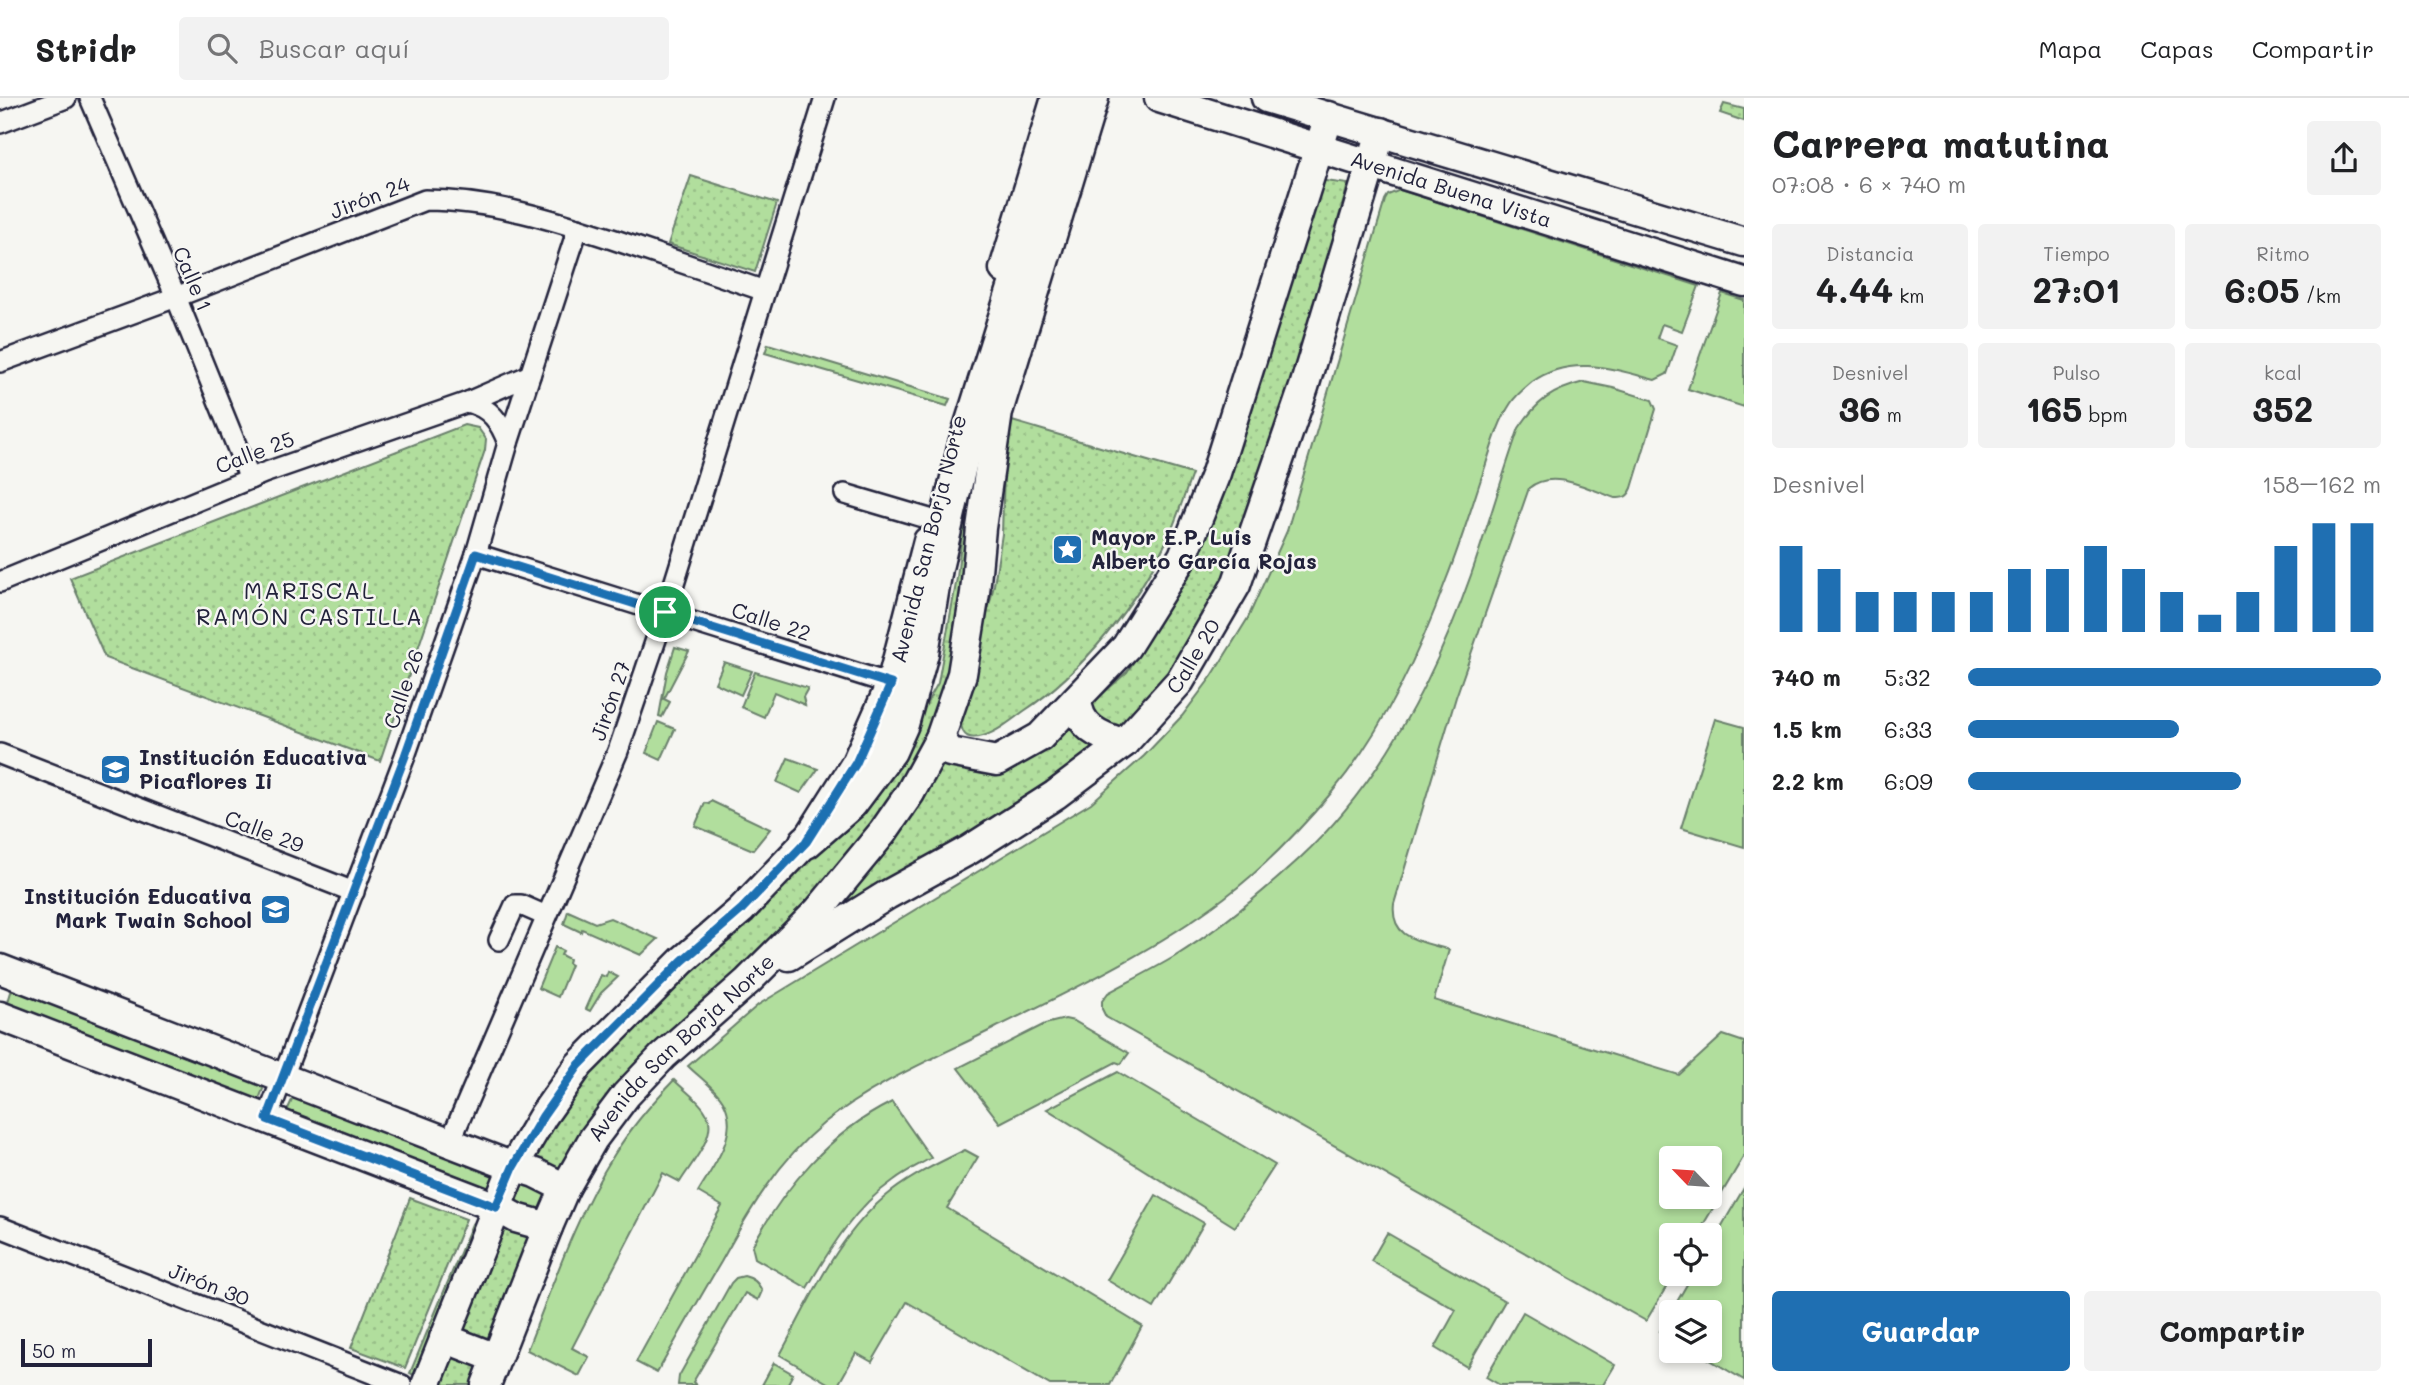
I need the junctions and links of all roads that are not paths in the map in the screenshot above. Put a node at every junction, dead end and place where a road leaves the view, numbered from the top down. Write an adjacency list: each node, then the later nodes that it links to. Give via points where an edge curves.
1 (66, 98): 10 (street)
2 (90, 98): 18 (street, Calle 1)
3 (825, 98): 17 (street, Jirón 27)
4 (1056, 98): 25 (main road, Avenida San Borja Norte, via 963,404)
5 (1074, 98): 34 (main road, via 965,444 922,653 902,724 890,751 851,803)
6 (1094, 98): 31 (main road, Avenida San Borja Norte, via 998,412 964,660)
7 (1159, 98): 12 (main road, Avenida Buena Vista)
8 (1266, 98): 9 (main road, Avenida Buena Vista)
9 (1329, 116): 11 (main road, Avenida Buena Vista); 12 (main road)
10 (0, 123)
11 (1381, 132): 13 (main road, Calle 20); 15 (main road, Avenida Buena Vista)
12 (1320, 148): 13 (main road, Avenida Buena Vista); 30 (main road, via 1216,473 1183,556 1126,648)
13 (1371, 163): 16 (main road, Avenida Buena Vista); 32 (main road, Calle 20, via 1300,399 1236,585 1180,681)
14 (578, 228): 17 (street, Jirón 24); 18 (street, Jirón 24, via 492,205 425,200); 20 (street, Calle 26)
15 (1744, 242)
16 (1744, 282)
17 (765, 291): 28 (street, Jirón 27)
18 (176, 297): 19 (street, Jirón 24); 23 (street, Calle 1)
19 (0, 362)
20 (530, 375): 21 (street, Calle 25); 22 (street, Calle 26)
21 (468, 402): 22 (street, via 492,413); 23 (street, Calle 25)
22 (508, 443): 26 (street, Calle 26)
23 (250, 479): 27 (street, Calle 25)
24 (845, 494): 25 (street)
25 (933, 520): 29 (main road, Avenida San Borja Norte)
26 (476, 554): 28 (street, Calle 22); 35 (street, Calle 26)
27 (0, 582)
28 (665, 612): 29 (street, Calle 22); 36 (street, Jirón 27, via 618,751)
29 (891, 684): 34 (main road, Avenida San Borja Norte, via 856,763)
30 (1077, 699): 31 (main road, via 1041,737 997,761 950,752); 32 (main road, via 1077,709 1091,730)
31 (940, 738): 39 (main road, Avenida San Borja Norte, via 911,793 883,832 818,911)
32 (1124, 743): 39 (main road, Calle 20, via 1022,817)
33 (0, 754): 35 (street, Calle 29)
34 (806, 842): 44 (main road, Avenida San Borja Norte, via 579,1065)
35 (354, 892): 41 (street, Calle 26)
36 (546, 916): 37 (street, via 515,905); 43 (street, Jirón 27)
37 (499, 940)
38 (1, 972): 41 (main road)
39 (748, 981): 45 (main road, Avenida San Borja Norte, via 626,1095)
40 (0, 1016): 42 (main road)
41 (283, 1078): 42 (street, Calle 26); 43 (main road)
42 (267, 1119): 46 (main road)
43 (450, 1142): 44 (main road)
44 (508, 1165): 45 (main road, via 536,1172); 46 (main road, Avenida San Borja Norte)
45 (565, 1188): 48 (main road, Avenida San Borja Norte)
46 (496, 1207): 48 (main road); 49 (main road, Avenida San Borja Norte)
47 (0, 1227): 51 (street, Jirón 30)
48 (548, 1227): 50 (main road, Avenida San Borja Norte)
49 (444, 1338): 50 (main road); 52 (main road, Avenida San Borja Norte)
50 (496, 1358): 53 (main road, Avenida San Borja Norte)
51 (402, 1385)
52 (426, 1385)
53 (486, 1385)

